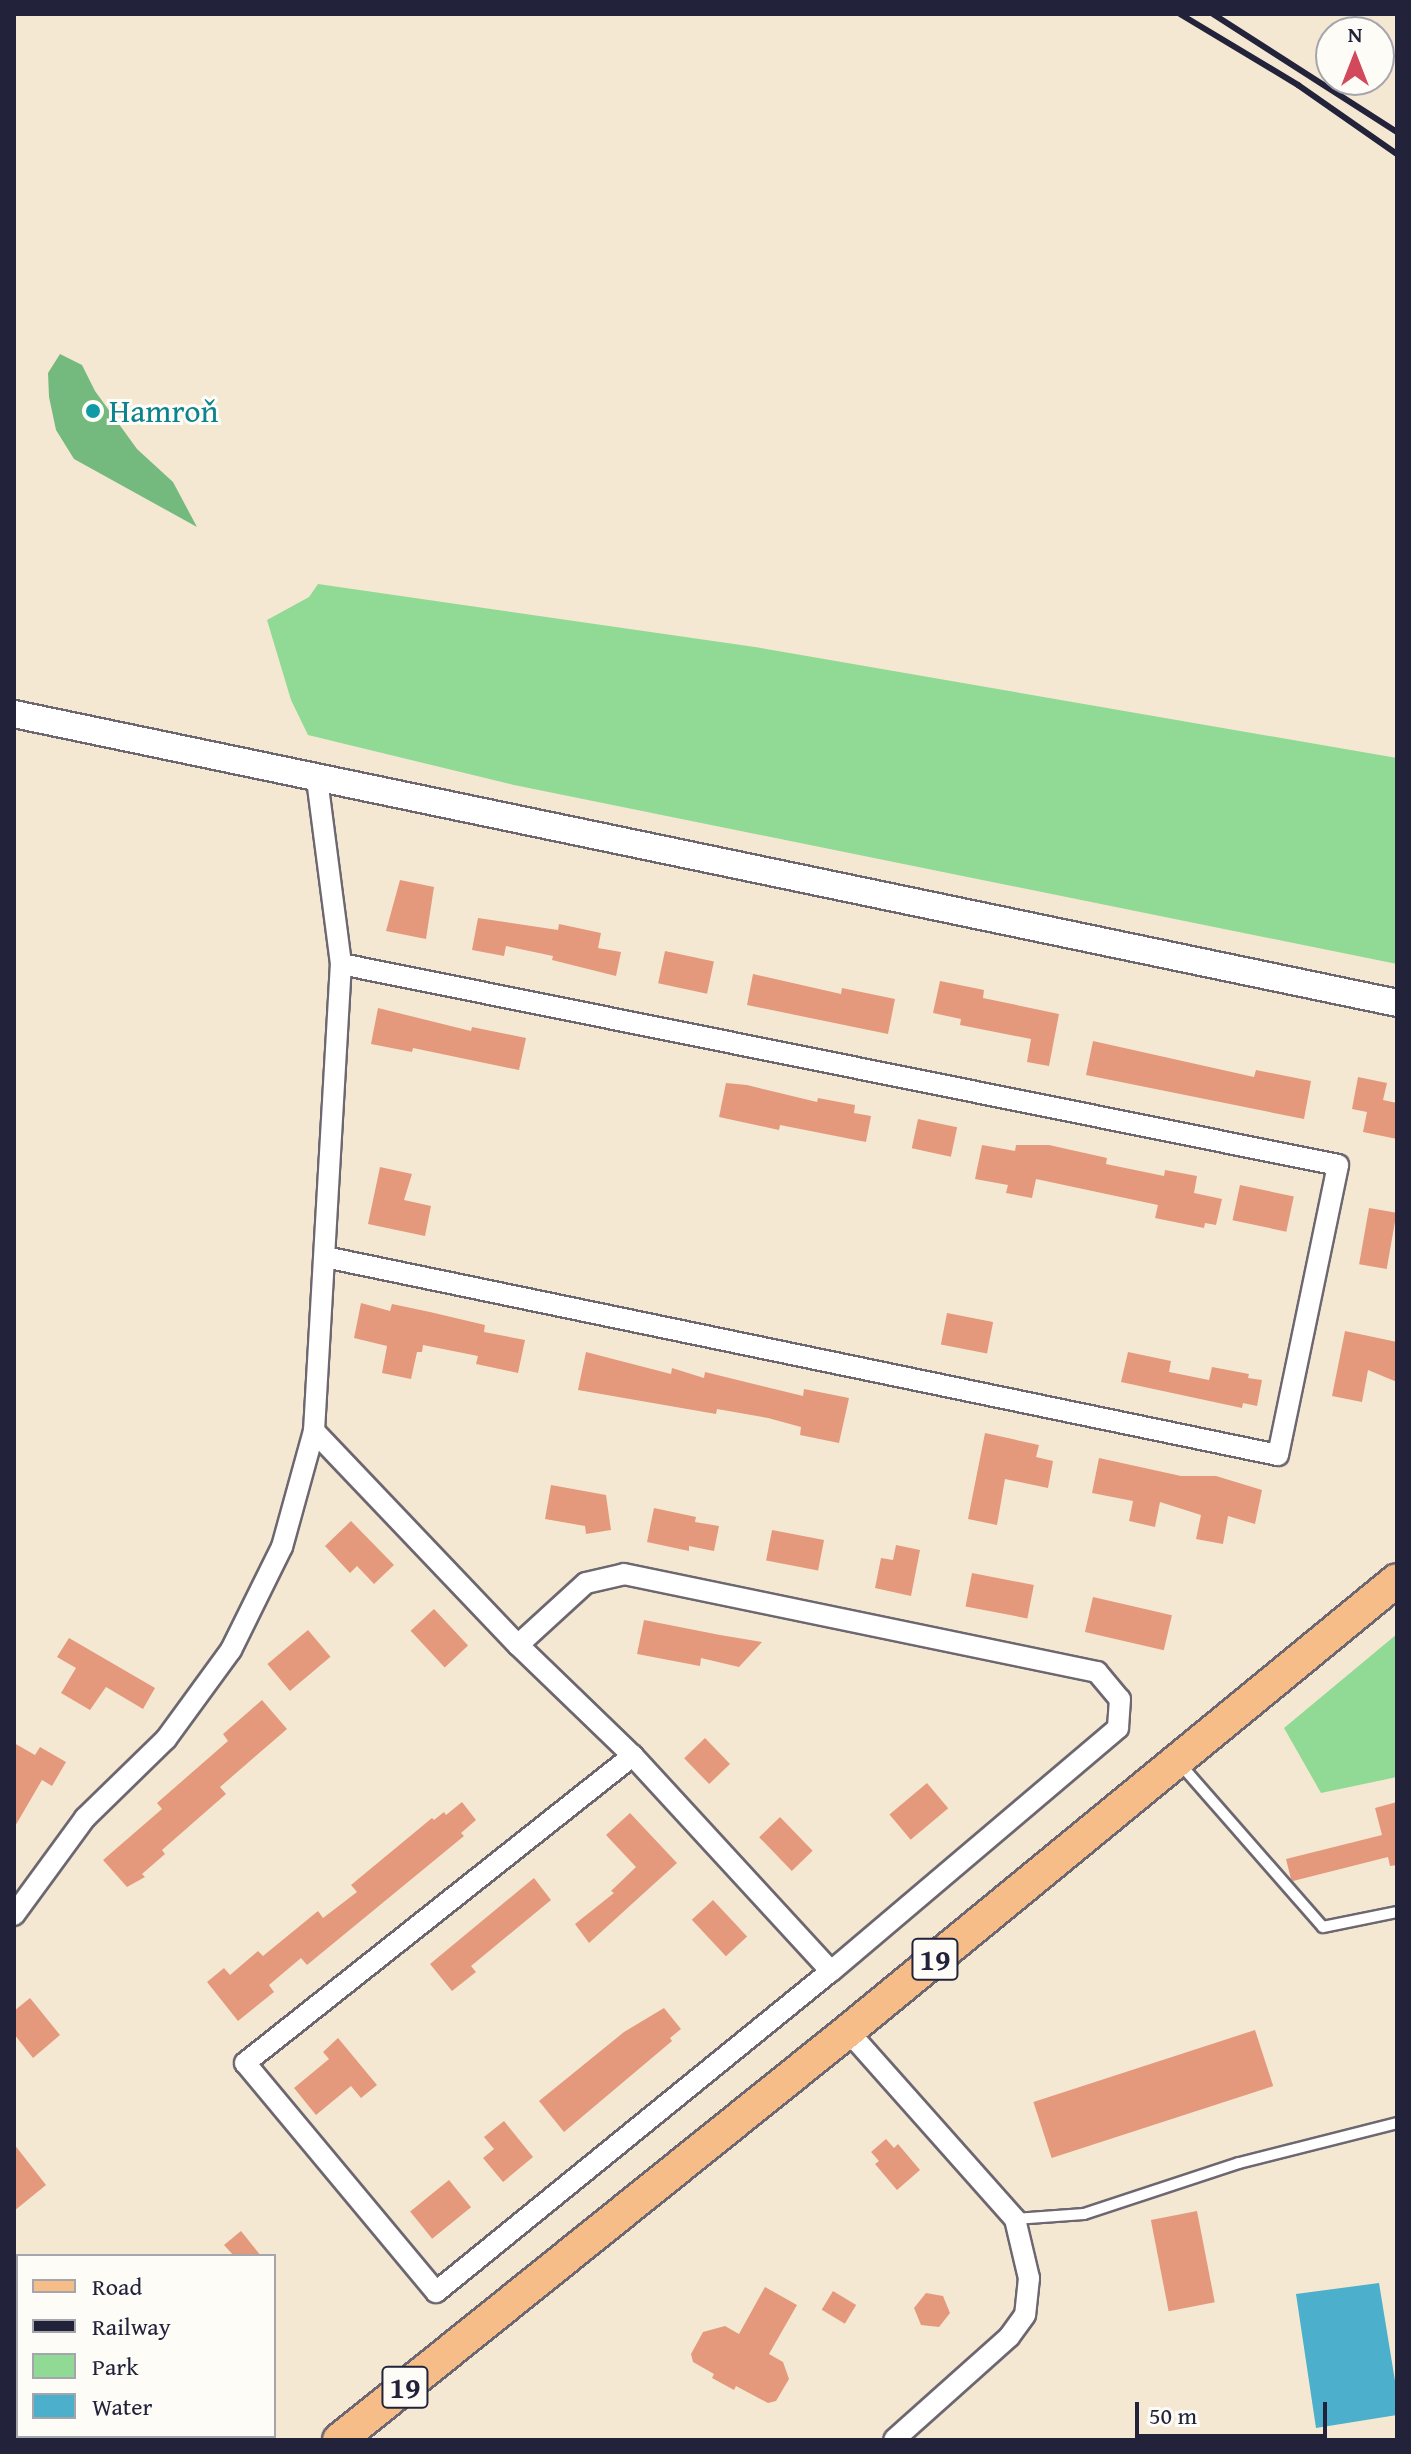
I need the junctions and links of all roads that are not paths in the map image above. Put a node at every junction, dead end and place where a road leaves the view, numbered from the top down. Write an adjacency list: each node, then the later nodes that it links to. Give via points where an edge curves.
1 (14, 714): 2 (street)
2 (317, 778): 3 (street); 4 (street)
3 (341, 964): 5 (street); 5 (street, via 1338,1165 1278,1455)
4 (1397, 1003)
5 (325, 1257): 6 (street)
6 (314, 1431): 8 (street); 12 (street, via 282,1547 231,1650 166,1739 85,1818)
7 (1397, 1580): 10 (main road, 19)
8 (518, 1645): 9 (street); 13 (street, via 586,1583 624,1574 1097,1672 1120,1699 1118,1728)
9 (633, 1756): 13 (street); 13 (street, via 245,2063 436,2292)
10 (1178, 1760): 11 (lane, via 1323,1927); 14 (main road, 19)
11 (1397, 1912)
12 (14, 1915)
13 (831, 1971)
14 (848, 2031): 16 (street); 17 (main road, 19)
15 (1397, 2123): 16 (lane, via 1239,2163 1084,2214)
16 (1015, 2219): 18 (street, via 1029,2278 1025,2315 1009,2337)
17 (339, 2440)
18 (894, 2440)

